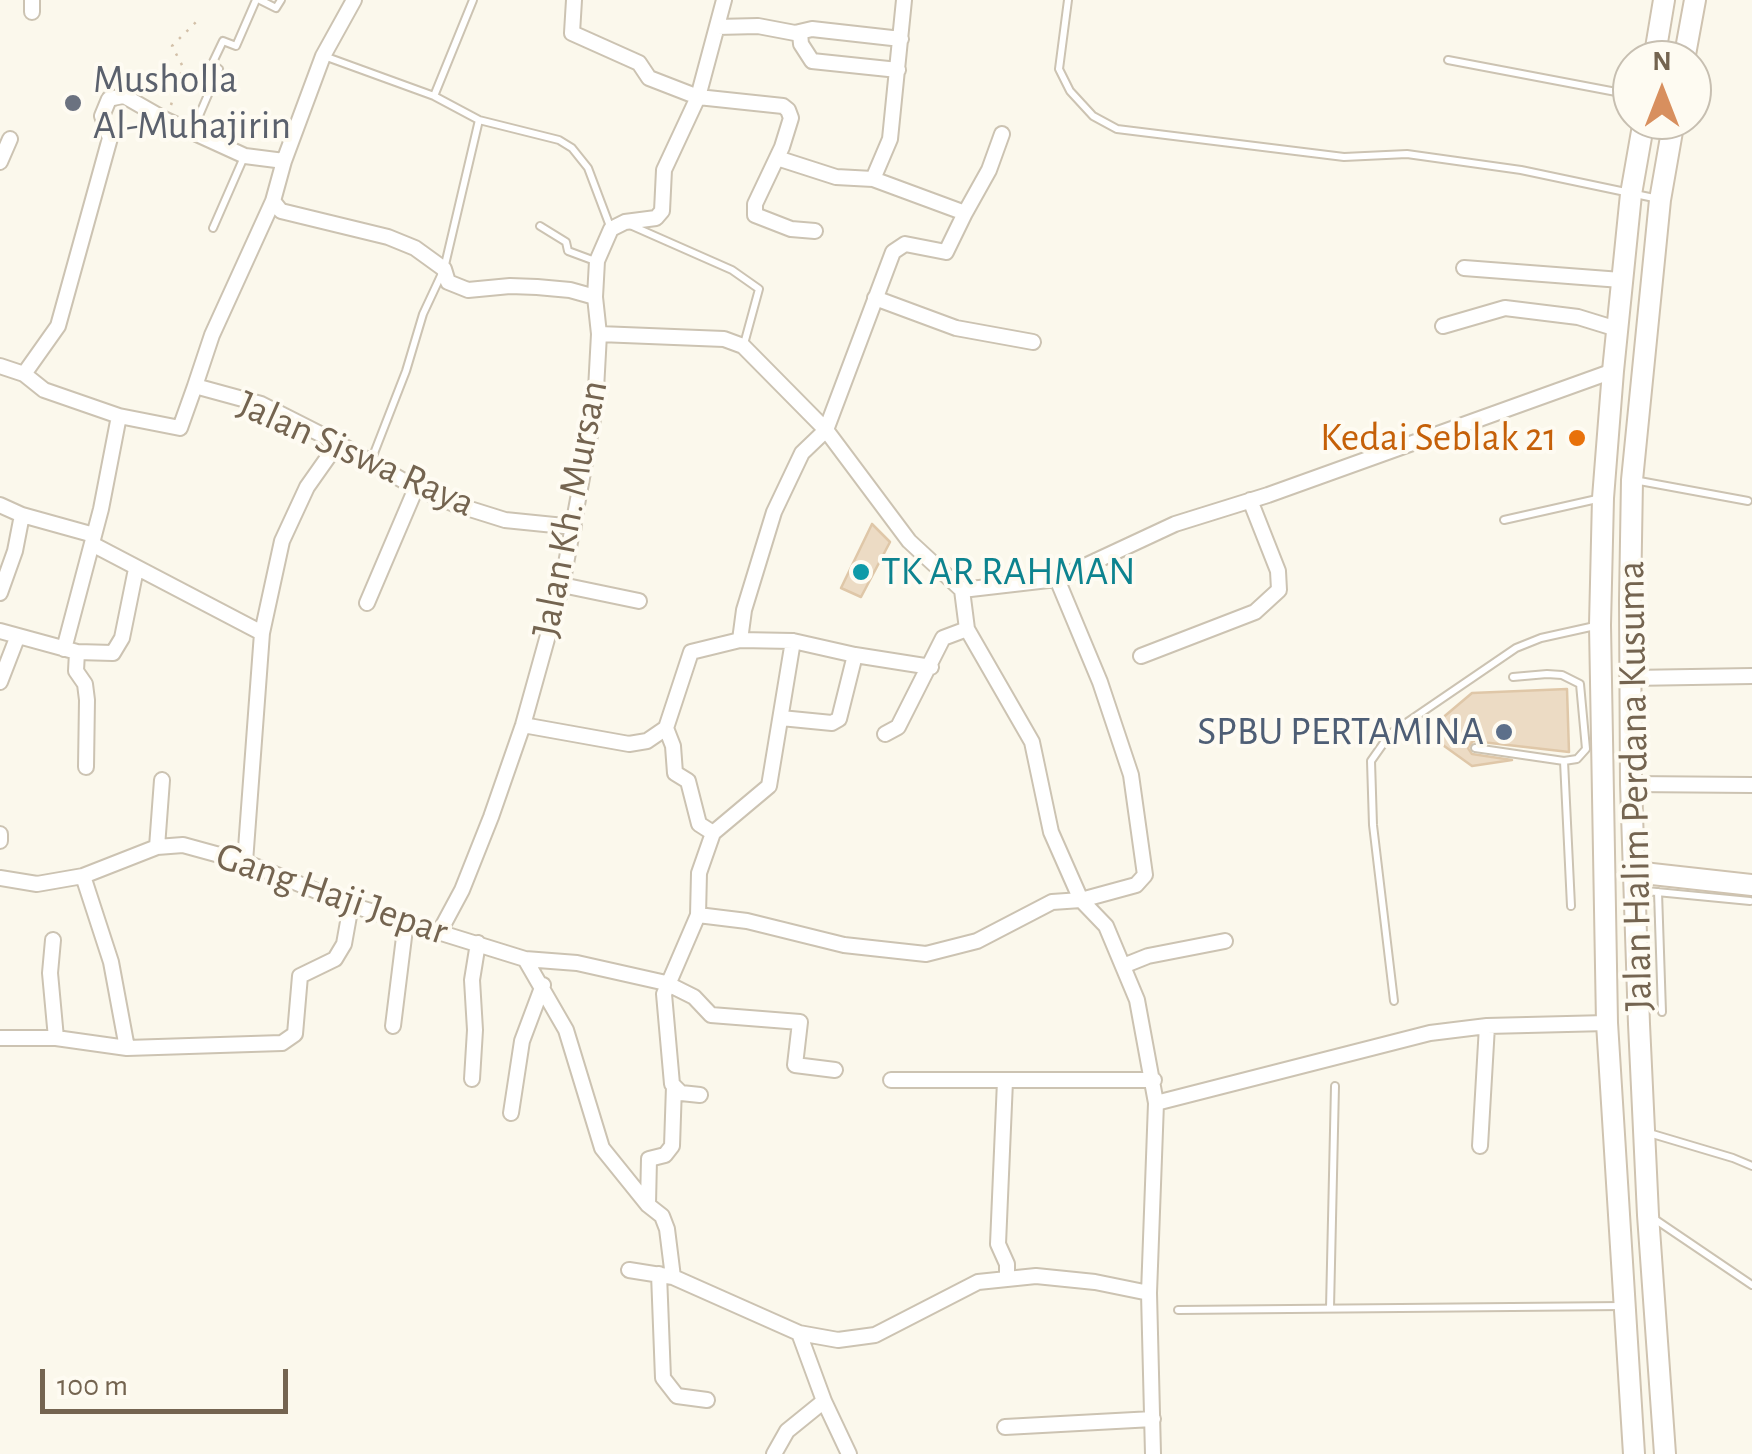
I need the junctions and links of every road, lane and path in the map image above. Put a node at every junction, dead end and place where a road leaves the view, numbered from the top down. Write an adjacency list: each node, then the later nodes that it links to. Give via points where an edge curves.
1 (258, 0): 2 (lane, via 276,8); 25 (lane, via 236,46 222,42 212,64 219,69)
2 (281, 0)
3 (354, 0): 17 (street)
4 (473, 0): 21 (lane)
5 (574, 0): 22 (street, via 572,33 639,64 649,78)
6 (724, 0): 12 (street)
7 (904, 0): 14 (street)
8 (1068, 0): 35 (lane, via 1060,70 1093,116 1118,129 1344,157 1407,154)
9 (1664, 0): 15 (main road)
10 (1695, 0): 16 (main road)
11 (196, 22): 23 (path, via 172,46 183,67)
12 (717, 26): 13 (street); 22 (street)
13 (800, 32): 14 (street); 19 (street, via 812,61)
14 (902, 39): 19 (street)
15 (1657, 40)
16 (1688, 40)
17 (323, 56): 21 (lane); 32 (street)
18 (1448, 60): 20 (lane)
19 (898, 70): 34 (street, via 890,138)
20 (1612, 92)
21 (434, 96): 24 (lane)
22 (698, 97): 31 (street, via 783,106 790,118); 40 (street, via 664,170 662,210 656,218)
23 (166, 120): 25 (street); 56 (street, via 124,96 109,99 102,116 110,138 58,326)
24 (479, 120): 40 (lane, via 572,148); 45 (lane)
25 (192, 133): 30 (street)
26 (1002, 134): 38 (street)
27 (10, 140): 33 (street)
28 (1640, 140): 35 (main road, Jalan Halim Perdana Kusuma)
29 (1670, 140): 36 (main road, Jalan Halim Perdana Kusuma)
30 (245, 156): 32 (street); 41 (lane)
31 (776, 158): 34 (street); 42 (street, via 756,215)
32 (284, 160): 37 (street)
33 (0, 162)
34 (873, 179): 38 (street)
35 (1631, 194): 36 (lane); 46 (main road, Jalan Halim Perdana Kusuma)
36 (1660, 200): 62 (main road, Jalan Halim Perdana Kusuma)
37 (273, 201): 45 (street, via 281,211 388,237); 57 (street)
38 (964, 213): 48 (street, via 946,252 899,245)
39 (540, 226): 43 (lane, via 566,242 568,251)
40 (618, 226): 43 (street, Jalan Kh. Mursan); 53 (lane, via 732,270 759,288)
41 (213, 228)
42 (815, 231)
43 (596, 261): 47 (street, Jalan Kh. Mursan)
44 (1464, 268): 46 (street)
45 (444, 269): 47 (street, via 448,282 468,290 524,286); 61 (lane)
46 (1622, 280): 50 (main road, Jalan Halim Perdana Kusuma)
47 (595, 297): 51 (street, Jalan Kh. Mursan)
48 (875, 298): 52 (street, via 956,328); 59 (street)
49 (1442, 326): 50 (street, via 1506,308)
50 (1616, 329): 55 (main road, Jalan Halim Perdana Kusuma)
51 (599, 334): 53 (street, via 724,339); 70 (street, Jalan Kh. Mursan, via 595,408)
52 (1033, 342)
53 (743, 346): 59 (street)
54 (0, 366): 56 (street, Jalan Siswa Raya)
55 (1613, 371): 64 (main road, Jalan Halim Perdana Kusuma); 65 (street)
56 (24, 374): 58 (street, Jalan Siswa Raya, via 44,390)
57 (195, 386): 58 (street, Jalan Siswa Raya, via 180,428); 60 (street, Jalan Siswa Raya, via 261,404)
58 (119, 416): 71 (street)
59 (826, 430): 75 (street, via 909,542); 84 (street, via 802,453 774,512)
60 (338, 443): 61 (street, Jalan Siswa Raya); 82 (street, via 282,542)
61 (371, 462): 63 (street, Jalan Siswa Raya)
62 (1632, 480): 66 (lane); 92 (main road, Jalan Halim Perdana Kusuma)
63 (416, 488): 70 (street, Jalan Siswa Raya, via 504,520); 78 (street)
64 (1603, 498): 69 (lane); 79 (main road, Jalan Halim Perdana Kusuma)
65 (1250, 500): 73 (street, via 1175,524); 88 (street, via 1278,570 1279,590 1256,612)
66 (1748, 501)
67 (0, 505): 68 (street)
68 (22, 515): 71 (street); 76 (street)
69 (1504, 520)
70 (574, 527): 74 (street, Jalan Kh. Mursan)
71 (93, 539): 72 (street); 86 (street)
72 (136, 569): 82 (street); 86 (street, via 122,638 112,653)
73 (1057, 579): 75 (street); 114 (street, via 1131,775 1146,862 1136,885)
74 (562, 586): 77 (street); 96 (street, Jalan Kh. Mursan)
75 (962, 590): 80 (street)
76 (0, 594)
77 (639, 601)
78 (366, 603)
79 (1600, 625): 94 (main road, Jalan Halim Perdana Kusuma); 131 (lane, via 1516,648 1390,734 1371,761)
80 (967, 629): 89 (street, via 944,638); 114 (street, via 1032,742 1051,832)
81 (0, 632): 83 (street)
82 (262, 633): 108 (street)
83 (17, 638): 86 (street); 93 (street)
84 (740, 640): 85 (street); 97 (street, via 690,652)
85 (793, 641): 87 (street); 95 (street)
86 (70, 650): 102 (street, via 85,684)
87 (855, 656): 89 (street); 95 (street, via 839,720)
88 (1141, 656)
89 (931, 667): 98 (street, via 898,727)
90 (1513, 676): 94 (lane, via 1562,675)
91 (1752, 676): 92 (street)
92 (1632, 678): 104 (main road, Jalan Halim Perdana Kusuma)
93 (0, 682)
94 (1590, 683): 100 (main road, Jalan Halim Perdana Kusuma)
95 (781, 718): 106 (street, via 770,786)
96 (524, 725): 97 (street, via 629,744); 119 (street, Jalan Kh. Mursan, via 462,890)
97 (666, 728): 106 (street, via 675,773 688,781 699,824)
98 (884, 734)
99 (1475, 748): 101 (lane)
100 (1594, 751): 101 (lane); 133 (main road, Jalan Halim Perdana Kusuma)
101 (1564, 761): 116 (lane)
102 (86, 768)
103 (162, 780): 107 (street)
104 (1631, 784): 105 (street); 111 (main road, Jalan Halim Perdana Kusuma)
105 (1752, 785)
106 (712, 834): 117 (street, via 699,873)
107 (156, 846): 108 (street, Gang Haji Jepar, via 183,845); 109 (street, Gang Haji Jepar)
108 (245, 862): 115 (street, Gang Haji Jepar)
109 (84, 876): 110 (street, Gang Haji Jepar, via 37,884); 138 (street, via 112,962)
110 (0, 878)
111 (1634, 881): 112 (lane); 113 (main road); 122 (main road, Jalan Halim Perdana Kusuma)
112 (1658, 892): 113 (lane); 123 (lane)
113 (1751, 893)
114 (1081, 900): 117 (street, via 1052,902 977,941 926,954); 126 (street, via 1106,926)
115 (350, 904): 118 (street, Gang Haji Jepar); 138 (street, via 335,958 300,976 294,1034 282,1044)
116 (1571, 906)
117 (698, 915): 127 (street)
118 (406, 921): 119 (street, Gang Haji Jepar); 134 (street)
119 (440, 930): 124 (street, Gang Haji Jepar)
120 (53, 940): 137 (street)
121 (1225, 941): 126 (street)
122 (1636, 941): 123 (lane); 129 (main road, Jalan Halim Perdana Kusuma)
123 (1659, 942): 130 (lane)
124 (478, 943): 125 (street, Gang Haji Jepar); 140 (street)
125 (526, 958): 127 (street, Gang Haji Jepar); 128 (street)
126 (1123, 966): 142 (street, via 1138,1000)
127 (666, 983): 139 (street, via 711,1014 800,1022 795,1066); 144 (street)
128 (543, 985): 148 (street, via 522,1041); 152 (street, via 566,1030 602,1148)
129 (1638, 990): 130 (lane); 149 (main road, Jalan Halim Perdana Kusuma)
130 (1661, 990): 132 (lane)
131 (1394, 1000)
132 (1662, 1012)
133 (1607, 1023): 135 (street); 160 (main road, Jalan Halim Perdana Kusuma)
134 (393, 1026)
135 (1487, 1026): 147 (street, via 1416,1036); 150 (street)
136 (0, 1038): 137 (street)
137 (56, 1038): 138 (street)
138 (126, 1048)
139 (836, 1070)
140 (472, 1080)
141 (891, 1080): 143 (street)
142 (1154, 1080): 143 (street); 147 (street)
143 (1005, 1081): 156 (street, via 998,1244)
144 (674, 1086): 146 (street, via 681,1094); 152 (street, via 672,1146 648,1159)
145 (1335, 1086): 161 (lane)
146 (700, 1094)
147 (1156, 1103): 158 (street)
148 (511, 1114)
149 (1644, 1132): 151 (lane); 153 (main road, Jalan Halim Perdana Kusuma)
150 (1480, 1146)
151 (1752, 1166)
152 (648, 1205): 155 (street, via 667,1229)
153 (1648, 1214): 157 (lane); 159 (main road, Jalan Halim Perdana Kusuma)
154 (629, 1270): 155 (street)
155 (666, 1276): 163 (street); 164 (street, via 662,1378 676,1396)
156 (1007, 1279): 158 (street, via 1036,1276); 163 (street, via 978,1282 875,1335 838,1340)
157 (1752, 1285)
158 (1149, 1292): 166 (street)
159 (1656, 1304): 160 (main road); 168 (main road, Jalan Halim Perdana Kusuma)
160 (1624, 1306): 161 (lane); 169 (main road, Jalan Halim Perdana Kusuma)
161 (1330, 1308): 162 (lane)
162 (1178, 1310)
163 (800, 1333): 165 (street)
164 (706, 1400)
165 (824, 1401): 170 (street, via 787,1431); 171 (street)
166 (1152, 1419): 167 (street); 172 (street)
167 (1005, 1427)
168 (1664, 1447): 169 (main road)
169 (1633, 1449)
170 (774, 1454)
171 (849, 1454)
172 (1153, 1454)

